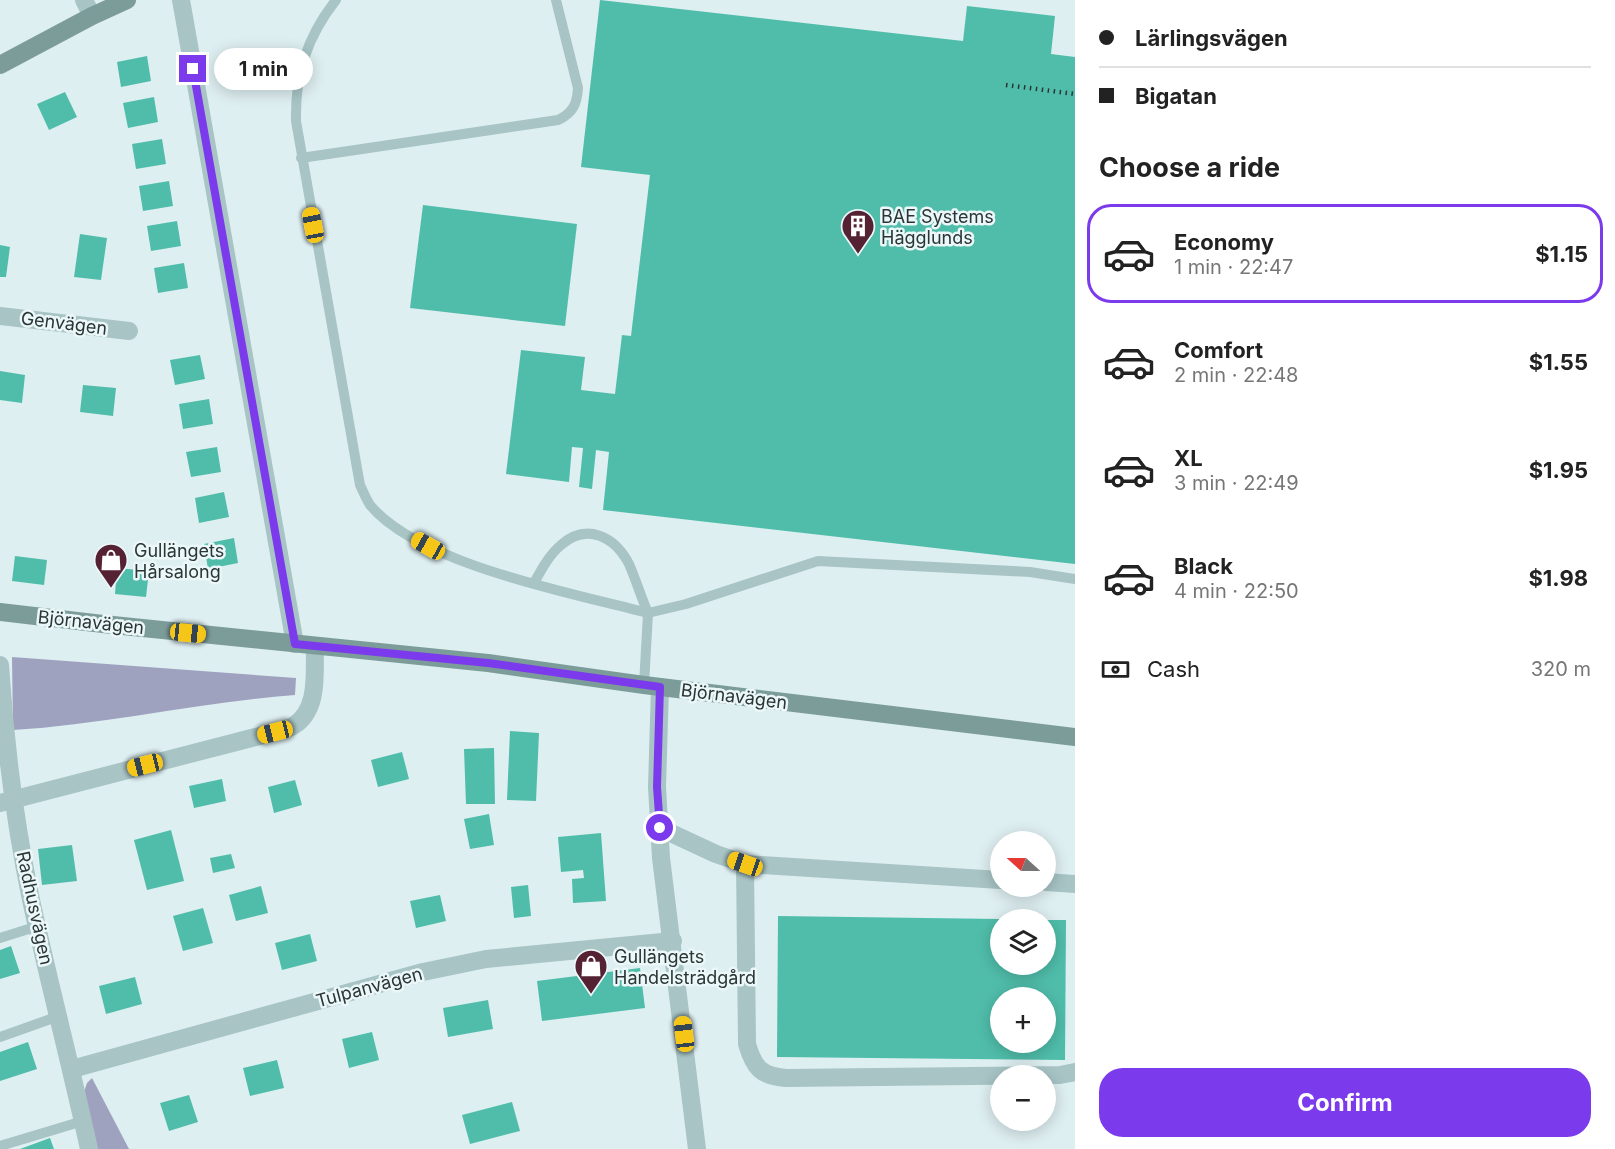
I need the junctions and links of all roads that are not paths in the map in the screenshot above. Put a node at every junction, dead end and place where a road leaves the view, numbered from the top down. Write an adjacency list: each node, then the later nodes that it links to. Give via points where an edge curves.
1 (127, 0): 5 (main road)
2 (181, 0): 14 (street)
3 (336, 0): 7 (lane, via 311,40 297,81 296,121)
4 (556, 0): 7 (lane, via 578,88 577,101 565,117)
5 (88, 8): 6 (main road)
6 (0, 65)
7 (301, 158): 11 (lane, via 360,484 369,503 403,533 428,546)
8 (0, 316): 9 (street, Genvägen)
9 (129, 331)
10 (1075, 579): 13 (lane, via 1030,572 818,561)
11 (534, 583): 13 (lane); 13 (lane, via 560,545 571,537 595,533 619,549)
12 (0, 612): 14 (main road, Björnavägen)
13 (648, 613): 17 (lane)
14 (295, 644): 15 (main road, Björnavägen)
15 (315, 646): 17 (main road, Björnavägen, via 488,663); 19 (street, via 314,692 309,708 294,725)
16 (0, 665): 19 (street, Radhusvägen)
17 (652, 686): 18 (main road, Björnavägen); 20 (street)
18 (1075, 737)
19 (7, 800): 25 (street, Radhusvägen)
20 (660, 828): 21 (street); 27 (street)
21 (745, 864): 22 (street); 31 (street, via 747,1044 754,1064 762,1072 786,1078)
22 (990, 879)
23 (1056, 883): 24 (street)
24 (1075, 884)
25 (38, 926): 26 (lane); 28 (street, Radhusvägen)
26 (0, 938)
27 (673, 941): 30 (street, Tulpanvägen, via 486,959 423,972); 35 (street)
28 (59, 1016): 29 (lane); 30 (street, Radhusvägen)
29 (0, 1037)
30 (72, 1069): 32 (street, Radhusvägen)
31 (1075, 1072)
32 (83, 1121): 33 (lane); 34 (street, Radhusvägen)
33 (0, 1146)
34 (89, 1149)
35 (697, 1149)

